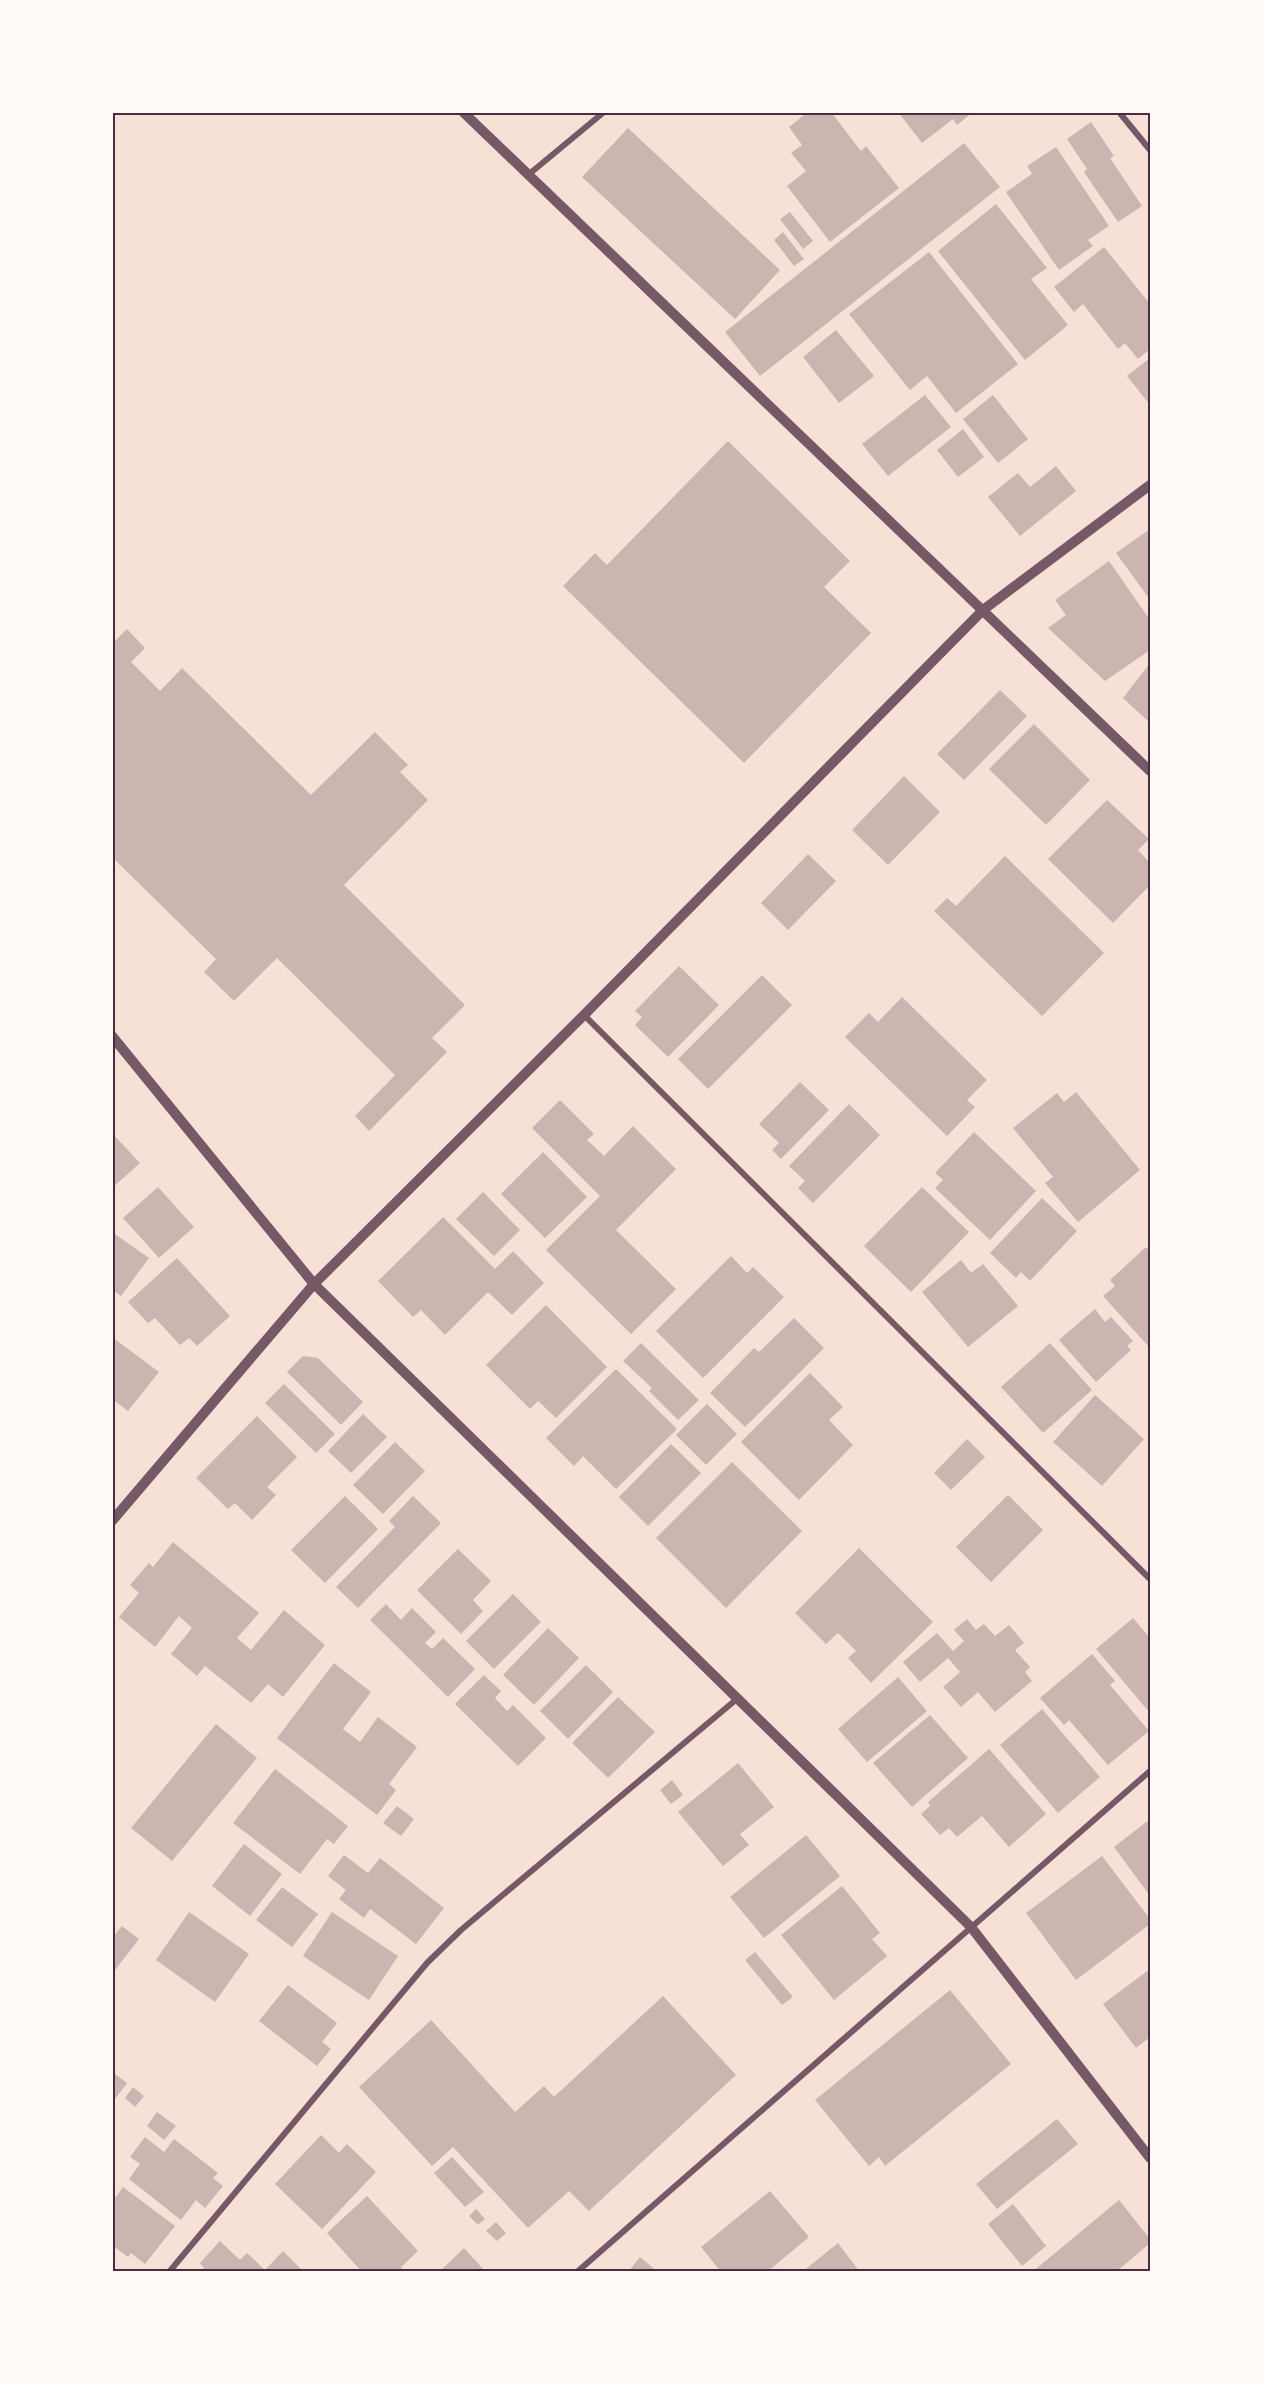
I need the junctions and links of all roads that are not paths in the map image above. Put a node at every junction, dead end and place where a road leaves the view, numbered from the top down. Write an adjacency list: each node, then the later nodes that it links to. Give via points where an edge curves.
1 (463, 112): 5 (street)
2 (604, 112): 5 (street)
3 (1119, 112): 4 (street)
4 (1150, 150)
5 (528, 175): 7 (street)
6 (1150, 485): 7 (street)
7 (983, 610): 8 (street); 9 (street)
8 (1150, 771)
9 (584, 1015): 11 (street); 13 (street)
10 (112, 1036): 11 (street)
11 (314, 1284): 12 (street); 14 (street)
12 (112, 1521)
13 (1150, 1579)
14 (738, 1698): 16 (street); 18 (street, via 461,1930 427,1963)
15 (1150, 1772): 16 (street)
16 (971, 1928): 17 (street); 19 (street)
17 (1150, 2158)
18 (169, 2271)
19 (577, 2271)

